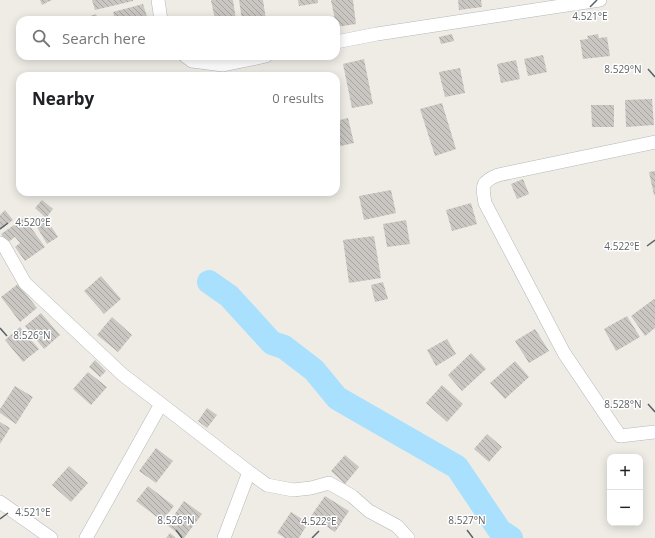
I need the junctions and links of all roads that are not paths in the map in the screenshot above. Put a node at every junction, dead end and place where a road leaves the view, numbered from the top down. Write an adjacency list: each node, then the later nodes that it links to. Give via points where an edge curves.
1 (158, 0): 3 (street)
2 (600, 0): 4 (street)
3 (160, 16)
4 (340, 41)
5 (191, 60): 6 (street, via 222,65)
6 (246, 60)
7 (655, 142): 10 (street, via 498,175 487,180 482,188 485,203 564,353 620,436)
8 (0, 242): 9 (street, via 25,283 123,375)
9 (161, 404): 11 (street); 14 (street)
10 (655, 432)
11 (249, 472): 15 (street); 16 (street, via 267,485 293,490 329,483 352,496 369,511 397,526)
12 (0, 502): 13 (street)
13 (50, 538)
14 (86, 538)
15 (224, 538)
16 (408, 538)

